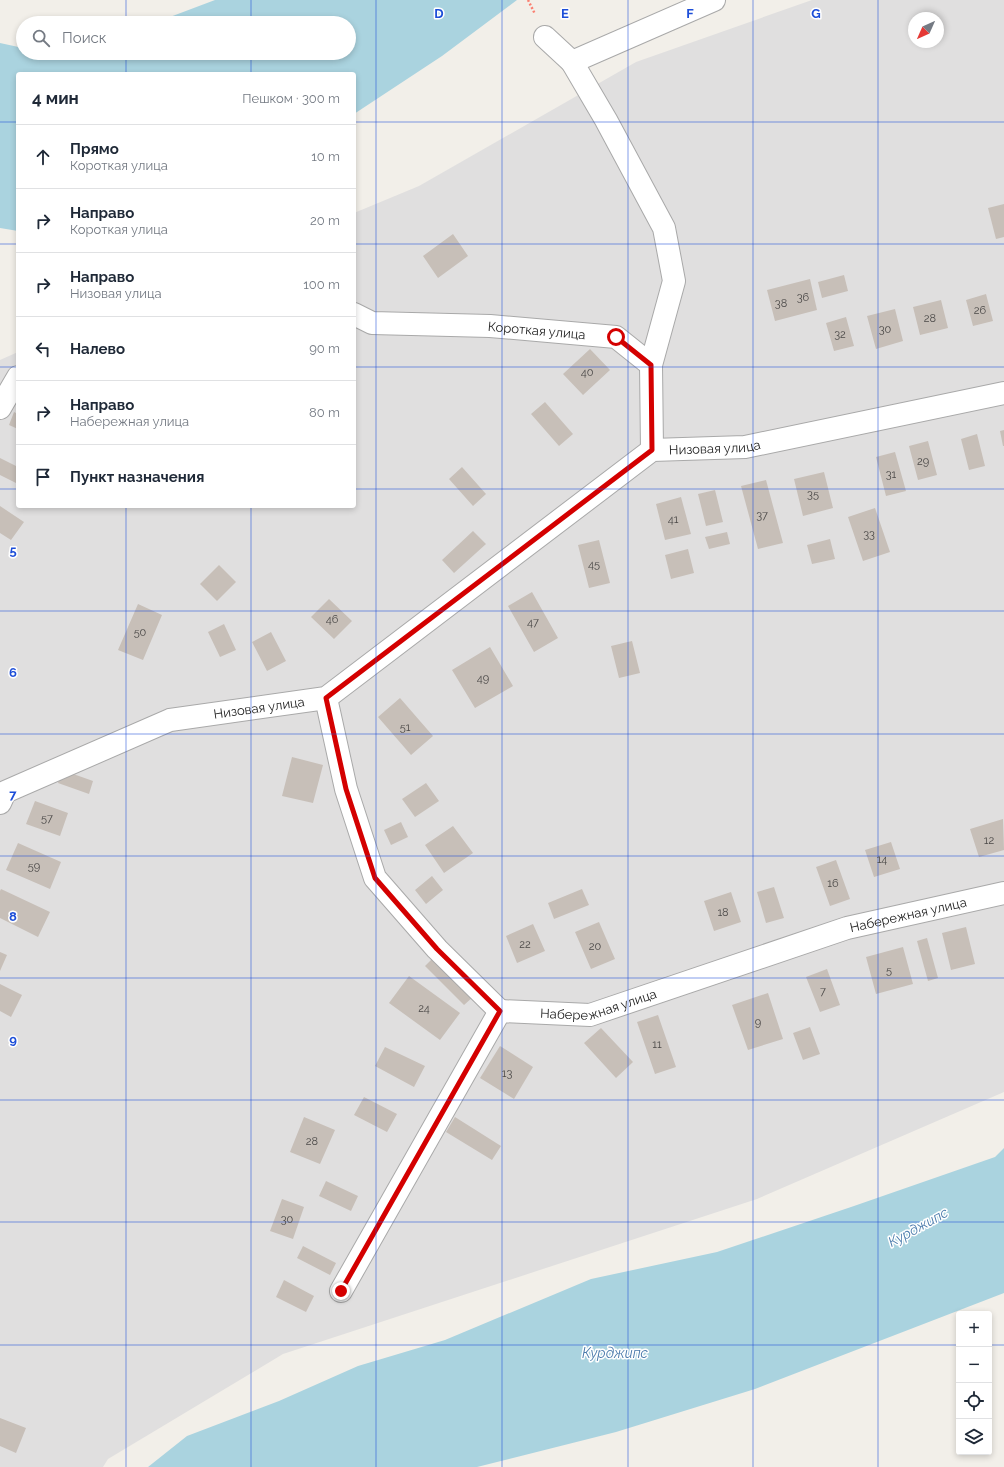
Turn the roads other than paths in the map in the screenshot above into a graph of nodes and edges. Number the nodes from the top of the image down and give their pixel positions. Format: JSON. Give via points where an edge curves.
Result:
{"nodes":[{"id":1,"x":714,"y":0,"type":"edge"},
{"id":2,"x":545,"y":38,"type":"dead end"},
{"id":3,"x":572,"y":62,"type":"junction"},
{"id":4,"x":356,"y":315,"type":"edge"},
{"id":5,"x":651,"y":365,"type":"junction"},
{"id":6,"x":16,"y":380,"type":"edge"},
{"id":7,"x":1004,"y":393,"type":"edge"},
{"id":8,"x":0,"y":408,"type":"edge"},
{"id":9,"x":652,"y":450,"type":"junction"},
{"id":10,"x":326,"y":698,"type":"junction"},
{"id":11,"x":0,"y":803,"type":"edge"},
{"id":12,"x":1004,"y":893,"type":"edge"},
{"id":13,"x":500,"y":1011,"type":"junction"},
{"id":14,"x":341,"y":1291,"type":"dead end"}],
"edges":[{"from":1,"to":3,"type":"street"},
{"from":2,"to":3,"type":"street"},
{"from":3,"to":5,"type":"street","via":[[664,228],[674,281]]},
{"from":4,"to":5,"type":"street","name":"Короткая улица","via":[[372,323],[490,326],[616,337]]},
{"from":5,"to":9,"type":"street"},
{"from":6,"to":8,"type":"street"},
{"from":7,"to":9,"type":"street","name":"Низовая улица","via":[[745,447]]},
{"from":9,"to":10,"type":"street","name":"Низовая улица"},
{"from":10,"to":11,"type":"street","name":"Низовая улица","via":[[170,720],[5,792]]},
{"from":10,"to":13,"type":"street","via":[[346,789],[375,878],[437,949]]},
{"from":12,"to":13,"type":"street","name":"Набережная улица","via":[[847,928],[590,1015]]},
{"from":13,"to":14,"type":"street"}]}
